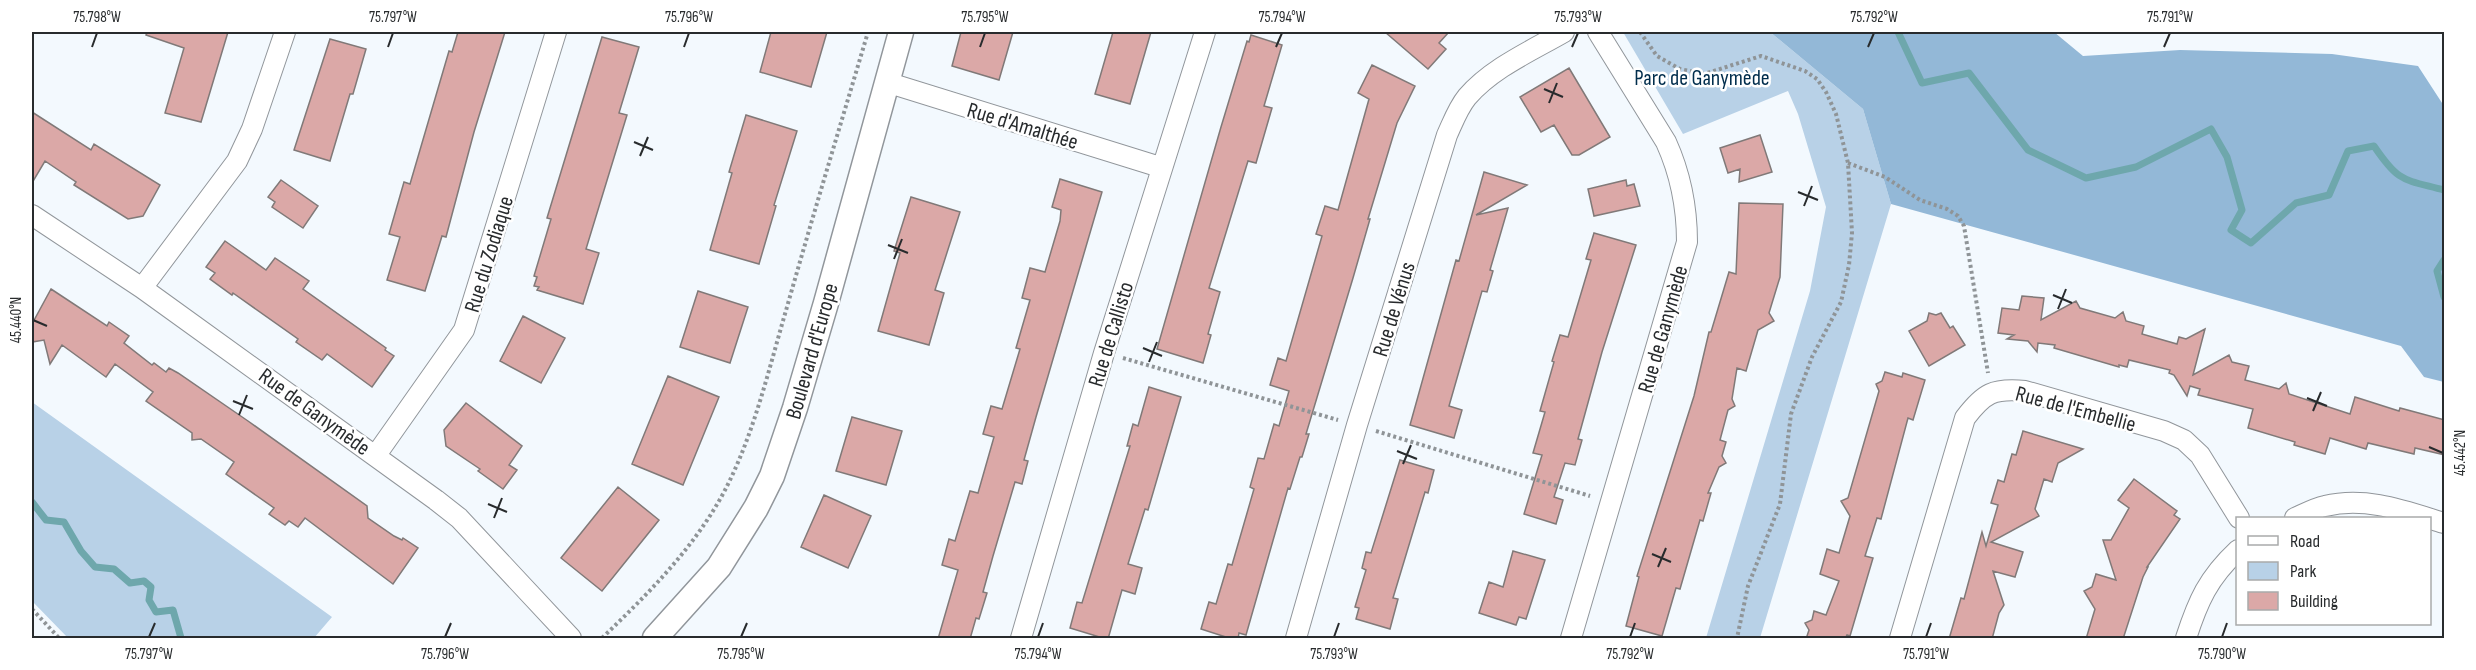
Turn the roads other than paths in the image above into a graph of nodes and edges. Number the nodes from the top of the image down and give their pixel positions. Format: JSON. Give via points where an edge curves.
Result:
{"nodes":[{"id":1,"x":285,"y":32,"type":"edge"},
{"id":2,"x":556,"y":32,"type":"edge"},
{"id":3,"x":901,"y":32,"type":"edge"},
{"id":4,"x":1205,"y":32,"type":"edge"},
{"id":5,"x":1564,"y":32,"type":"edge"},
{"id":6,"x":1598,"y":32,"type":"edge"},
{"id":7,"x":886,"y":82,"type":"junction"},
{"id":8,"x":1160,"y":167,"type":"junction"},
{"id":9,"x":32,"y":215,"type":"edge"},
{"id":10,"x":142,"y":288,"type":"junction"},
{"id":11,"x":376,"y":455,"type":"junction"},
{"id":12,"x":2238,"y":517,"type":"edge"},
{"id":13,"x":2299,"y":517,"type":"edge"},
{"id":14,"x":2425,"y":517,"type":"edge"},
{"id":15,"x":2236,"y":552,"type":"edge"},
{"id":16,"x":571,"y":639,"type":"edge"},
{"id":17,"x":655,"y":639,"type":"edge"},
{"id":18,"x":1021,"y":639,"type":"edge"},
{"id":19,"x":1296,"y":639,"type":"edge"},
{"id":20,"x":1571,"y":639,"type":"edge"},
{"id":21,"x":1900,"y":639,"type":"edge"},
{"id":22,"x":2186,"y":639,"type":"edge"}],
"edges":[{"from":1,"to":10,"type":"street","via":[[237,161]]},
{"from":2,"to":11,"type":"street","name":"Rue du Zodiaque","via":[[464,330]]},
{"from":3,"to":7,"type":"street","name":"Boulevard d'Europe"},
{"from":4,"to":8,"type":"street","name":"Rue de Callisto"},
{"from":5,"to":19,"type":"street","name":"Rue de Vénus","via":[[1493,74],[1465,99],[1451,125],[1357,426]]},
{"from":6,"to":20,"type":"street","name":"Rue de Ganymède","via":[[1675,161],[1684,194],[1687,242]]},
{"from":7,"to":8,"type":"street","name":"Rue d'Amalthée"},
{"from":7,"to":17,"type":"street","name":"Boulevard d'Europe","via":[[823,314],[772,476],[719,567]]},
{"from":8,"to":18,"type":"street","name":"Rue de Callisto"},
{"from":9,"to":10,"type":"street","name":"Rue de Ganymède"},
{"from":10,"to":11,"type":"street","name":"Rue de Ganymède"},
{"from":11,"to":16,"type":"street","name":"Rue de Ganymède","via":[[459,518]]},
{"from":12,"to":21,"type":"street","name":"Rue de l'Embellie","via":[[2200,455],[2184,440],[2025,391],[1991,392],[1965,418]]},
{"from":13,"to":14,"type":"street","via":[[2323,506],[2352,502],[2385,505]]},
{"from":15,"to":22,"type":"street","via":[[2219,567],[2197,602]]}]}
